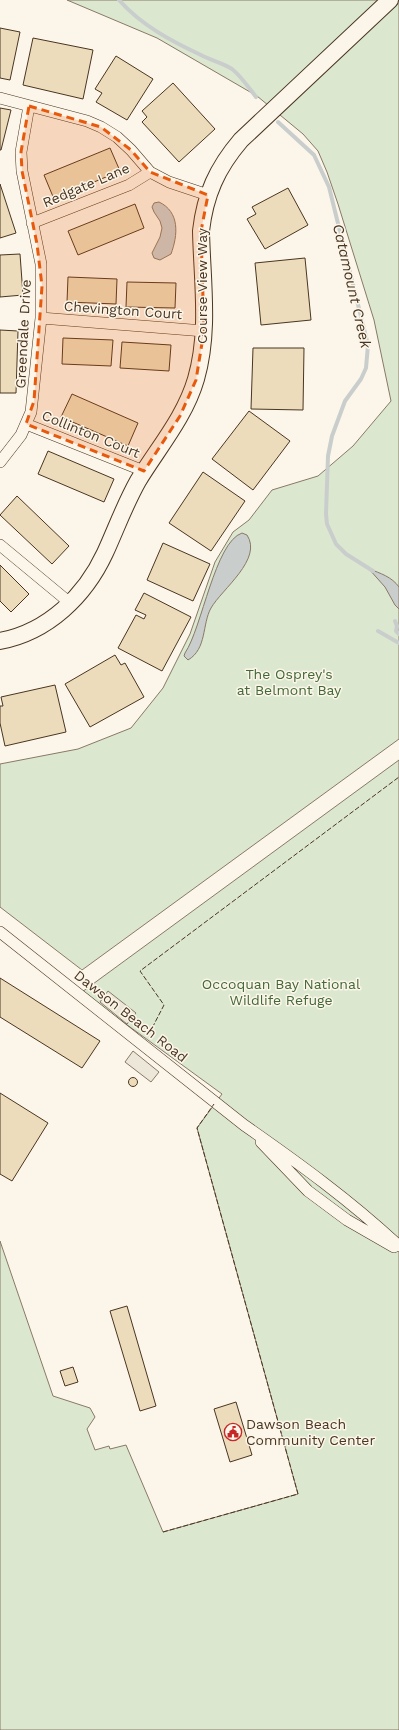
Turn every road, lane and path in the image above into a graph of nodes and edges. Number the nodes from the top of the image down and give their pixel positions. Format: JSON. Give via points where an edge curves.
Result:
{"nodes":[{"id":1,"x":390,"y":0,"type":"edge"},
{"id":2,"x":0,"y":98,"type":"edge"},
{"id":3,"x":29,"y":106,"type":"junction"},
{"id":4,"x":150,"y":172,"type":"junction"},
{"id":5,"x":208,"y":195,"type":"junction"},
{"id":6,"x":32,"y":223,"type":"junction"},
{"id":7,"x":41,"y":318,"type":"junction"},
{"id":8,"x":204,"y":331,"type":"junction"},
{"id":9,"x":26,"y":424,"type":"junction"},
{"id":10,"x":0,"y":462,"type":"edge"},
{"id":11,"x":144,"y":471,"type":"junction"},
{"id":12,"x":0,"y":545,"type":"edge"},
{"id":13,"x":70,"y":603,"type":"junction"},
{"id":14,"x":0,"y":641,"type":"edge"},
{"id":15,"x":0,"y":932,"type":"edge"},
{"id":16,"x":244,"y":1124,"type":"junction"},
{"id":17,"x":399,"y":1246,"type":"edge"},
{"id":18,"x":399,"y":1250,"type":"edge"}],
"edges":[{"from":1,"to":5,"type":"street","name":"Course View Way","via":[[240,140],[226,157]]},
{"from":2,"to":3,"type":"street"},
{"from":3,"to":4,"type":"street","via":[[101,127],[117,137]]},
{"from":3,"to":6,"type":"street","name":"Greendale Drive","via":[[21,152]]},
{"from":4,"to":5,"type":"street","via":[[169,182]]},
{"from":4,"to":6,"type":"street","name":"Redgate Lane","via":[[129,186]]},
{"from":5,"to":8,"type":"street","name":"Course View Way","via":[[202,215],[201,231]]},
{"from":6,"to":7,"type":"street","name":"Greendale Drive","via":[[41,264]]},
{"from":7,"to":8,"type":"street","name":"Chevington Court"},
{"from":7,"to":9,"type":"street","name":"Greendale Drive","via":[[34,401]]},
{"from":8,"to":11,"type":"street","name":"Course View Way","via":[[200,364],[190,396]]},
{"from":9,"to":10,"type":"street","name":"Greendale Drive","via":[[21,435]]},
{"from":9,"to":11,"type":"street","name":"Collinton Court"},
{"from":11,"to":13,"type":"street","name":"Course View Way","via":[[97,568],[85,587]]},
{"from":12,"to":13,"type":"street"},
{"from":13,"to":14,"type":"street","name":"Course View Way","via":[[56,616],[36,628]]},
{"from":15,"to":16,"type":"street","name":"Dawson Beach Road"},
{"from":16,"to":17,"type":"street","name":"Dawson Beach Road","via":[[296,1162]]},
{"from":16,"to":18,"type":"street","name":"Dawson Beach Road","via":[[308,1191],[347,1220]]}]}
